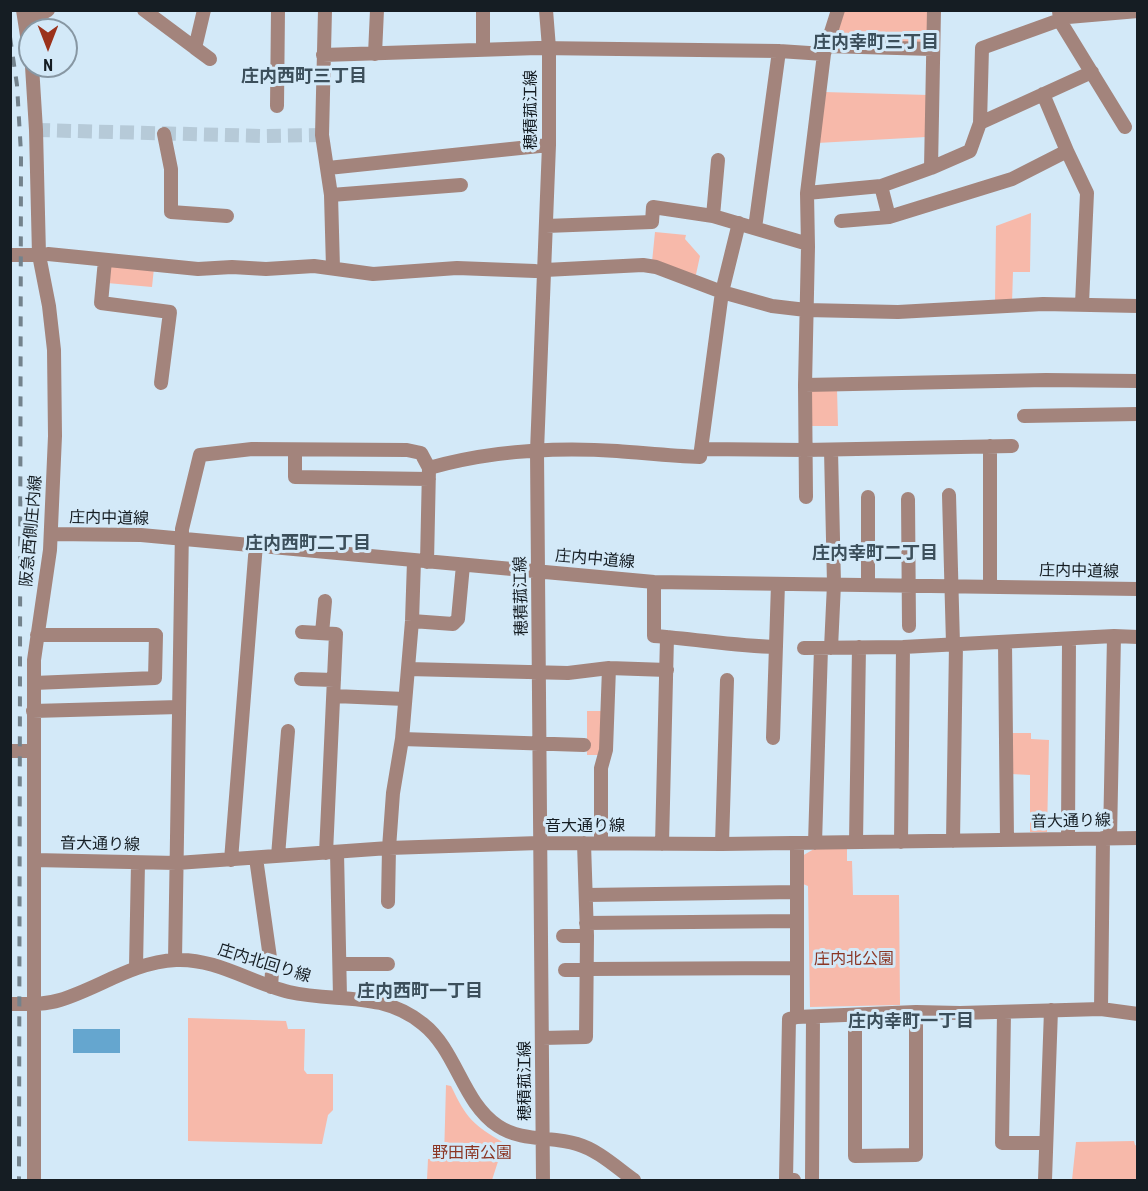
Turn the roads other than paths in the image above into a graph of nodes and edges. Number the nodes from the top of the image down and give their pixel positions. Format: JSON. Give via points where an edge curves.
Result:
{"nodes":[{"id":1,"x":48,"y":10,"type":"edge"},
{"id":2,"x":144,"y":10,"type":"edge"},
{"id":3,"x":204,"y":10,"type":"edge"},
{"id":4,"x":278,"y":10,"type":"edge"},
{"id":5,"x":325,"y":10,"type":"edge"},
{"id":6,"x":377,"y":10,"type":"edge"},
{"id":7,"x":483,"y":10,"type":"edge"},
{"id":8,"x":546,"y":10,"type":"edge"},
{"id":9,"x":838,"y":10,"type":"edge"},
{"id":10,"x":934,"y":10,"type":"edge"},
{"id":11,"x":1137,"y":10,"type":"edge"},
{"id":12,"x":24,"y":16,"type":"edge"},
{"id":13,"x":1060,"y":16,"type":"edge"},
{"id":14,"x":195,"y":48,"type":"junction"},
{"id":15,"x":549,"y":48,"type":"junction"},
{"id":16,"x":933,"y":49,"type":"junction"},
{"id":17,"x":483,"y":50,"type":"junction"},
{"id":18,"x":824,"y":50,"type":"junction"},
{"id":19,"x":779,"y":51,"type":"junction"},
{"id":20,"x":375,"y":54,"type":"junction"},
{"id":21,"x":323,"y":55,"type":"junction"},
{"id":22,"x":210,"y":59,"type":"dead end"},
{"id":23,"x":1092,"y":72,"type":"junction"},
{"id":24,"x":33,"y":78,"type":"edge"},
{"id":25,"x":1043,"y":94,"type":"junction"},
{"id":26,"x":277,"y":105,"type":"dead end"},
{"id":27,"x":980,"y":123,"type":"junction"},
{"id":28,"x":1125,"y":127,"type":"dead end"},
{"id":29,"x":164,"y":134,"type":"dead end"},
{"id":30,"x":549,"y":145,"type":"junction"},
{"id":31,"x":1067,"y":151,"type":"junction"},
{"id":32,"x":718,"y":160,"type":"dead end"},
{"id":33,"x":328,"y":168,"type":"junction"},
{"id":34,"x":931,"y":168,"type":"junction"},
{"id":35,"x":461,"y":185,"type":"dead end"},
{"id":36,"x":880,"y":186,"type":"junction"},
{"id":37,"x":807,"y":193,"type":"junction"},
{"id":38,"x":331,"y":195,"type":"junction"},
{"id":39,"x":227,"y":216,"type":"dead end"},
{"id":40,"x":713,"y":216,"type":"junction"},
{"id":41,"x":889,"y":217,"type":"junction"},
{"id":42,"x":841,"y":221,"type":"dead end"},
{"id":43,"x":739,"y":223,"type":"junction"},
{"id":44,"x":546,"y":226,"type":"junction"},
{"id":45,"x":755,"y":228,"type":"junction"},
{"id":46,"x":808,"y":244,"type":"junction"},
{"id":47,"x":43,"y":254,"type":"junction"},
{"id":48,"x":10,"y":255,"type":"edge"},
{"id":49,"x":105,"y":260,"type":"junction"},
{"id":50,"x":333,"y":265,"type":"junction"},
{"id":51,"x":540,"y":271,"type":"junction"},
{"id":52,"x":722,"y":292,"type":"junction"},
{"id":53,"x":1082,"y":304,"type":"junction"},
{"id":54,"x":1136,"y":309,"type":"edge"},
{"id":55,"x":807,"y":310,"type":"junction"},
{"id":56,"x":1137,"y":381,"type":"edge"},
{"id":57,"x":161,"y":383,"type":"dead end"},
{"id":58,"x":805,"y":385,"type":"junction"},
{"id":59,"x":1137,"y":414,"type":"edge"},
{"id":60,"x":1024,"y":416,"type":"dead end"},
{"id":61,"x":990,"y":446,"type":"junction"},
{"id":62,"x":1012,"y":446,"type":"dead end"},
{"id":63,"x":702,"y":449,"type":"junction"},
{"id":64,"x":295,"y":450,"type":"junction"},
{"id":65,"x":805,"y":450,"type":"junction"},
{"id":66,"x":831,"y":450,"type":"junction"},
{"id":67,"x":537,"y":451,"type":"junction"},
{"id":68,"x":429,"y":473,"type":"junction"},
{"id":69,"x":949,"y":495,"type":"dead end"},
{"id":70,"x":868,"y":497,"type":"dead end"},
{"id":71,"x":806,"y":498,"type":"dead end"},
{"id":72,"x":908,"y":498,"type":"dead end"},
{"id":73,"x":51,"y":534,"type":"junction"},
{"id":74,"x":183,"y":539,"type":"junction"},
{"id":75,"x":256,"y":544,"type":"junction"},
{"id":76,"x":421,"y":561,"type":"junction"},
{"id":77,"x":463,"y":565,"type":"junction"},
{"id":78,"x":538,"y":571,"type":"junction"},
{"id":79,"x":1137,"y":578,"type":"edge"},
{"id":80,"x":654,"y":582,"type":"junction"},
{"id":81,"x":778,"y":584,"type":"junction"},
{"id":82,"x":834,"y":584,"type":"junction"},
{"id":83,"x":868,"y":585,"type":"junction"},
{"id":84,"x":909,"y":585,"type":"junction"},
{"id":85,"x":952,"y":586,"type":"junction"},
{"id":86,"x":990,"y":587,"type":"junction"},
{"id":87,"x":1137,"y":590,"type":"edge"},
{"id":88,"x":325,"y":601,"type":"dead end"},
{"id":89,"x":412,"y":621,"type":"junction"},
{"id":90,"x":909,"y":626,"type":"dead end"},
{"id":91,"x":302,"y":632,"type":"dead end"},
{"id":92,"x":322,"y":633,"type":"junction"},
{"id":93,"x":37,"y":635,"type":"junction"},
{"id":94,"x":1114,"y":636,"type":"junction"},
{"id":95,"x":667,"y":637,"type":"junction"},
{"id":96,"x":1137,"y":637,"type":"edge"},
{"id":97,"x":1069,"y":639,"type":"junction"},
{"id":98,"x":1005,"y":642,"type":"junction"},
{"id":99,"x":955,"y":644,"type":"junction"},
{"id":100,"x":776,"y":647,"type":"junction"},
{"id":101,"x":859,"y":647,"type":"junction"},
{"id":102,"x":903,"y":647,"type":"junction"},
{"id":103,"x":804,"y":648,"type":"dead end"},
{"id":104,"x":826,"y":648,"type":"junction"},
{"id":105,"x":609,"y":668,"type":"junction"},
{"id":106,"x":408,"y":669,"type":"junction"},
{"id":107,"x":667,"y":670,"type":"junction"},
{"id":108,"x":539,"y":673,"type":"junction"},
{"id":109,"x":301,"y":679,"type":"dead end"},
{"id":110,"x":334,"y":680,"type":"junction"},
{"id":111,"x":727,"y":680,"type":"dead end"},
{"id":112,"x":34,"y":683,"type":"junction"},
{"id":113,"x":334,"y":696,"type":"junction"},
{"id":114,"x":405,"y":699,"type":"junction"},
{"id":115,"x":179,"y":707,"type":"junction"},
{"id":116,"x":33,"y":711,"type":"junction"},
{"id":117,"x":288,"y":731,"type":"dead end"},
{"id":118,"x":773,"y":738,"type":"dead end"},
{"id":119,"x":402,"y":739,"type":"junction"},
{"id":120,"x":539,"y":745,"type":"junction"},
{"id":121,"x":584,"y":745,"type":"dead end"},
{"id":122,"x":10,"y":751,"type":"edge"},
{"id":123,"x":33,"y":751,"type":"junction"},
{"id":124,"x":1107,"y":838,"type":"junction"},
{"id":125,"x":1137,"y":838,"type":"edge"},
{"id":126,"x":1068,"y":839,"type":"junction"},
{"id":127,"x":1008,"y":840,"type":"junction"},
{"id":128,"x":953,"y":841,"type":"junction"},
{"id":129,"x":855,"y":842,"type":"junction"},
{"id":130,"x":901,"y":842,"type":"junction"},
{"id":131,"x":539,"y":843,"type":"junction"},
{"id":132,"x":584,"y":843,"type":"junction"},
{"id":133,"x":601,"y":843,"type":"junction"},
{"id":134,"x":797,"y":843,"type":"junction"},
{"id":135,"x":815,"y":843,"type":"junction"},
{"id":136,"x":662,"y":844,"type":"junction"},
{"id":137,"x":722,"y":844,"type":"junction"},
{"id":138,"x":388,"y":848,"type":"junction"},
{"id":139,"x":332,"y":852,"type":"junction"},
{"id":140,"x":278,"y":856,"type":"junction"},
{"id":141,"x":256,"y":858,"type":"junction"},
{"id":142,"x":34,"y":860,"type":"junction"},
{"id":143,"x":231,"y":860,"type":"junction"},
{"id":144,"x":138,"y":863,"type":"junction"},
{"id":145,"x":177,"y":863,"type":"junction"},
{"id":146,"x":797,"y":892,"type":"junction"},
{"id":147,"x":586,"y":895,"type":"junction"},
{"id":148,"x":388,"y":902,"type":"dead end"},
{"id":149,"x":797,"y":921,"type":"junction"},
{"id":150,"x":587,"y":929,"type":"junction"},
{"id":151,"x":563,"y":936,"type":"dead end"},
{"id":152,"x":176,"y":960,"type":"junction"},
{"id":153,"x":339,"y":964,"type":"junction"},
{"id":154,"x":388,"y":964,"type":"dead end"},
{"id":155,"x":136,"y":967,"type":"junction"},
{"id":156,"x":797,"y":968,"type":"junction"},
{"id":157,"x":565,"y":970,"type":"dead end"},
{"id":158,"x":587,"y":970,"type":"junction"},
{"id":159,"x":271,"y":987,"type":"junction"},
{"id":160,"x":340,"y":997,"type":"junction"},
{"id":161,"x":10,"y":1004,"type":"edge"},
{"id":162,"x":35,"y":1004,"type":"junction"},
{"id":163,"x":1101,"y":1009,"type":"junction"},
{"id":164,"x":1051,"y":1010,"type":"junction"},
{"id":165,"x":916,"y":1012,"type":"junction"},
{"id":166,"x":1004,"y":1012,"type":"junction"},
{"id":167,"x":1137,"y":1014,"type":"edge"},
{"id":168,"x":855,"y":1016,"type":"junction"},
{"id":169,"x":797,"y":1017,"type":"junction"},
{"id":170,"x":813,"y":1017,"type":"junction"},
{"id":171,"x":542,"y":1038,"type":"junction"},
{"id":172,"x":543,"y":1139,"type":"junction"},
{"id":173,"x":1046,"y":1143,"type":"junction"},
{"id":174,"x":34,"y":1180,"type":"edge"},
{"id":175,"x":543,"y":1180,"type":"edge"},
{"id":176,"x":634,"y":1180,"type":"edge"},
{"id":177,"x":794,"y":1180,"type":"edge"},
{"id":178,"x":812,"y":1180,"type":"edge"},
{"id":179,"x":1045,"y":1180,"type":"edge"}],
"edges":[{"from":1,"to":12,"type":"street"},
{"from":2,"to":14,"type":"street"},
{"from":3,"to":14,"type":"street"},
{"from":4,"to":26,"type":"street"},
{"from":5,"to":21,"type":"street"},
{"from":6,"to":20,"type":"street"},
{"from":7,"to":17,"type":"street"},
{"from":8,"to":15,"type":"street","name":"穂積菰江線"},
{"from":9,"to":18,"type":"street"},
{"from":10,"to":16,"type":"street"},
{"from":11,"to":13,"type":"street"},
{"from":13,"to":23,"type":"street"},
{"from":13,"to":27,"type":"street","via":[[982,48]]},
{"from":14,"to":22,"type":"street"},
{"from":15,"to":17,"type":"street"},
{"from":15,"to":19,"type":"street"},
{"from":15,"to":30,"type":"street","name":"穂積菰江線"},
{"from":16,"to":18,"type":"street"},
{"from":16,"to":34,"type":"street"},
{"from":17,"to":20,"type":"street"},
{"from":18,"to":19,"type":"street"},
{"from":18,"to":37,"type":"street"},
{"from":19,"to":45,"type":"street"},
{"from":20,"to":21,"type":"street"},
{"from":21,"to":33,"type":"street","via":[[322,135]]},
{"from":23,"to":25,"type":"street"},
{"from":23,"to":28,"type":"street"},
{"from":24,"to":47,"type":"street","name":"阪急西側庄内線"},
{"from":25,"to":27,"type":"street"},
{"from":25,"to":31,"type":"street"},
{"from":27,"to":34,"type":"street","via":[[970,151]]},
{"from":29,"to":39,"type":"street","via":[[171,169],[171,212]]},
{"from":30,"to":33,"type":"street"},
{"from":30,"to":44,"type":"street","name":"穂積菰江線"},
{"from":31,"to":41,"type":"street","via":[[1012,179]]},
{"from":31,"to":53,"type":"street","via":[[1087,193]]},
{"from":32,"to":40,"type":"street"},
{"from":33,"to":38,"type":"street"},
{"from":34,"to":36,"type":"street"},
{"from":35,"to":38,"type":"street"},
{"from":36,"to":37,"type":"street"},
{"from":36,"to":41,"type":"street"},
{"from":37,"to":46,"type":"street"},
{"from":38,"to":50,"type":"street"},
{"from":40,"to":43,"type":"street"},
{"from":40,"to":44,"type":"street","via":[[653,207],[652,222]]},
{"from":41,"to":42,"type":"street"},
{"from":43,"to":45,"type":"street"},
{"from":43,"to":52,"type":"street"},
{"from":44,"to":51,"type":"street","name":"穂積菰江線"},
{"from":45,"to":46,"type":"street"},
{"from":46,"to":55,"type":"street"},
{"from":47,"to":48,"type":"street"},
{"from":47,"to":49,"type":"street"},
{"from":47,"to":73,"type":"street","name":"阪急西側庄内線","via":[[54,350]]},
{"from":49,"to":50,"type":"street","via":[[198,269]]},
{"from":49,"to":57,"type":"street","via":[[101,303],[170,312]]},
{"from":50,"to":51,"type":"street","via":[[373,274],[457,268]]},
{"from":51,"to":52,"type":"street","via":[[643,265]]},
{"from":51,"to":67,"type":"street","name":"穂積菰江線"},
{"from":52,"to":55,"type":"street","via":[[772,306]]},
{"from":52,"to":63,"type":"street"},
{"from":53,"to":54,"type":"street"},
{"from":53,"to":55,"type":"street","via":[[898,312]]},
{"from":55,"to":58,"type":"street"},
{"from":56,"to":58,"type":"street"},
{"from":58,"to":65,"type":"street"},
{"from":59,"to":60,"type":"street"},
{"from":61,"to":62,"type":"street"},
{"from":61,"to":66,"type":"street"},
{"from":61,"to":86,"type":"street"},
{"from":63,"to":65,"type":"street"},
{"from":63,"to":67,"type":"street","via":[[700,457]]},
{"from":64,"to":68,"type":"street","via":[[407,450],[421,453]]},
{"from":64,"to":68,"type":"street","via":[[295,477]]},
{"from":64,"to":74,"type":"street","via":[[199,448]]},
{"from":65,"to":66,"type":"street"},
{"from":65,"to":71,"type":"street"},
{"from":66,"to":82,"type":"street"},
{"from":67,"to":68,"type":"street","via":[[453,461]]},
{"from":67,"to":78,"type":"street","name":"穂積菰江線"},
{"from":68,"to":76,"type":"street"},
{"from":69,"to":85,"type":"street"},
{"from":70,"to":83,"type":"street"},
{"from":72,"to":84,"type":"street"},
{"from":73,"to":74,"type":"street","name":"庄内中道線"},
{"from":73,"to":93,"type":"street","name":"阪急西側庄内線"},
{"from":74,"to":75,"type":"street","name":"庄内中道線"},
{"from":74,"to":115,"type":"street"},
{"from":75,"to":76,"type":"street","name":"庄内中道線"},
{"from":75,"to":143,"type":"street"},
{"from":76,"to":77,"type":"street","name":"庄内中道線"},
{"from":76,"to":89,"type":"street"},
{"from":77,"to":78,"type":"street","name":"庄内中道線"},
{"from":77,"to":89,"type":"street","via":[[458,618],[453,624]]},
{"from":78,"to":80,"type":"street","name":"庄内中道線"},
{"from":78,"to":108,"type":"street","name":"穂積菰江線"},
{"from":79,"to":87,"type":"street"},
{"from":80,"to":81,"type":"street","name":"庄内中道線"},
{"from":80,"to":95,"type":"street","via":[[654,636]]},
{"from":81,"to":82,"type":"street","name":"庄内中道線"},
{"from":81,"to":100,"type":"street"},
{"from":82,"to":83,"type":"street","name":"庄内中道線"},
{"from":82,"to":104,"type":"street"},
{"from":83,"to":84,"type":"street","name":"庄内中道線"},
{"from":84,"to":85,"type":"street","name":"庄内中道線"},
{"from":84,"to":90,"type":"street"},
{"from":85,"to":86,"type":"street","name":"庄内中道線"},
{"from":85,"to":99,"type":"street"},
{"from":86,"to":87,"type":"street","name":"庄内中道線"},
{"from":88,"to":92,"type":"street"},
{"from":89,"to":106,"type":"street"},
{"from":91,"to":92,"type":"street"},
{"from":92,"to":110,"type":"street","via":[[336,634]]},
{"from":93,"to":112,"type":"street","name":"阪急西側庄内線"},
{"from":93,"to":112,"type":"street","via":[[156,635],[154,678]]},
{"from":94,"to":96,"type":"street"},
{"from":94,"to":97,"type":"street"},
{"from":94,"to":124,"type":"street"},
{"from":95,"to":100,"type":"street"},
{"from":95,"to":107,"type":"street"},
{"from":97,"to":98,"type":"street"},
{"from":97,"to":126,"type":"street"},
{"from":98,"to":99,"type":"street"},
{"from":98,"to":127,"type":"street"},
{"from":99,"to":102,"type":"street"},
{"from":99,"to":128,"type":"street"},
{"from":100,"to":118,"type":"street"},
{"from":101,"to":102,"type":"street"},
{"from":101,"to":104,"type":"street"},
{"from":101,"to":129,"type":"street"},
{"from":102,"to":130,"type":"street"},
{"from":103,"to":104,"type":"street"},
{"from":104,"to":135,"type":"street"},
{"from":105,"to":107,"type":"street"},
{"from":105,"to":108,"type":"street"},
{"from":105,"to":133,"type":"street","via":[[606,750],[601,768]]},
{"from":106,"to":108,"type":"street"},
{"from":106,"to":114,"type":"street"},
{"from":107,"to":136,"type":"street"},
{"from":108,"to":120,"type":"street","name":"穂積菰江線"},
{"from":109,"to":110,"type":"street"},
{"from":110,"to":113,"type":"street"},
{"from":111,"to":137,"type":"street"},
{"from":112,"to":116,"type":"street","name":"阪急西側庄内線"},
{"from":113,"to":114,"type":"street"},
{"from":113,"to":139,"type":"street"},
{"from":114,"to":119,"type":"street"},
{"from":115,"to":116,"type":"street"},
{"from":115,"to":145,"type":"street"},
{"from":116,"to":123,"type":"street","name":"阪急西側庄内線"},
{"from":117,"to":140,"type":"street"},
{"from":119,"to":120,"type":"street"},
{"from":119,"to":138,"type":"street"},
{"from":120,"to":121,"type":"street"},
{"from":120,"to":131,"type":"street","name":"穂積菰江線"},
{"from":122,"to":123,"type":"street"},
{"from":123,"to":142,"type":"street","name":"阪急西側庄内線"},
{"from":124,"to":125,"type":"street","name":"音大通り線"},
{"from":124,"to":126,"type":"street","name":"音大通り線"},
{"from":124,"to":163,"type":"street"},
{"from":126,"to":127,"type":"street","name":"音大通り線"},
{"from":127,"to":128,"type":"street","name":"音大通り線"},
{"from":128,"to":130,"type":"street","name":"音大通り線"},
{"from":129,"to":130,"type":"street","name":"音大通り線"},
{"from":129,"to":135,"type":"street","name":"音大通り線"},
{"from":131,"to":132,"type":"street","name":"音大通り線"},
{"from":131,"to":138,"type":"street","name":"音大通り線"},
{"from":131,"to":171,"type":"street","name":"穂積菰江線"},
{"from":132,"to":133,"type":"street","name":"音大通り線"},
{"from":132,"to":147,"type":"street"},
{"from":133,"to":136,"type":"street","name":"音大通り線"},
{"from":134,"to":135,"type":"street","name":"音大通り線"},
{"from":134,"to":137,"type":"street","name":"音大通り線"},
{"from":134,"to":146,"type":"street"},
{"from":136,"to":137,"type":"street","name":"音大通り線"},
{"from":138,"to":139,"type":"street","name":"音大通り線"},
{"from":138,"to":148,"type":"street"},
{"from":139,"to":140,"type":"street","name":"音大通り線"},
{"from":139,"to":153,"type":"street"},
{"from":140,"to":141,"type":"street","name":"音大通り線"},
{"from":141,"to":143,"type":"street","name":"音大通り線"},
{"from":141,"to":159,"type":"street"},
{"from":142,"to":144,"type":"street","name":"音大通り線"},
{"from":142,"to":162,"type":"street","name":"阪急西側庄内線"},
{"from":143,"to":145,"type":"street","name":"音大通り線"},
{"from":144,"to":145,"type":"street","name":"音大通り線"},
{"from":144,"to":155,"type":"street"},
{"from":145,"to":152,"type":"street"},
{"from":146,"to":147,"type":"street"},
{"from":146,"to":149,"type":"street"},
{"from":147,"to":150,"type":"street"},
{"from":149,"to":150,"type":"street"},
{"from":149,"to":156,"type":"street"},
{"from":150,"to":151,"type":"street"},
{"from":150,"to":158,"type":"street"},
{"from":152,"to":155,"type":"street","name":"庄内北回り線"},
{"from":152,"to":159,"type":"street","name":"庄内北回り線","via":[[212,964]]},
{"from":153,"to":154,"type":"street"},
{"from":153,"to":160,"type":"street"},
{"from":155,"to":162,"type":"street","name":"庄内北回り線","via":[[60,1000]]},
{"from":156,"to":158,"type":"street"},
{"from":156,"to":169,"type":"street"},
{"from":157,"to":158,"type":"street"},
{"from":158,"to":171,"type":"street","via":[[586,1037]]},
{"from":159,"to":160,"type":"street","name":"庄内北回り線"},
{"from":160,"to":172,"type":"street","name":"庄内北回り線","via":[[387,1004],[424,1025],[440,1041],[491,1121],[510,1132]]},
{"from":161,"to":162,"type":"street","name":"庄内北回り線"},
{"from":162,"to":174,"type":"street","name":"阪急西側庄内線"},
{"from":163,"to":164,"type":"street"},
{"from":163,"to":167,"type":"street"},
{"from":164,"to":166,"type":"street"},
{"from":164,"to":173,"type":"street"},
{"from":165,"to":166,"type":"street"},
{"from":165,"to":168,"type":"street"},
{"from":165,"to":168,"type":"street","via":[[916,1155],[855,1156]]},
{"from":166,"to":173,"type":"street","via":[[1002,1143]]},
{"from":168,"to":170,"type":"street"},
{"from":169,"to":170,"type":"street"},
{"from":169,"to":177,"type":"street","via":[[789,1018],[786,1179]]},
{"from":170,"to":178,"type":"street"},
{"from":171,"to":172,"type":"street","name":"穂積菰江線"},
{"from":172,"to":175,"type":"street","name":"穂積菰江線"},
{"from":172,"to":176,"type":"street","name":"庄内北回り線","via":[[579,1144]]},
{"from":173,"to":179,"type":"street"}]}
